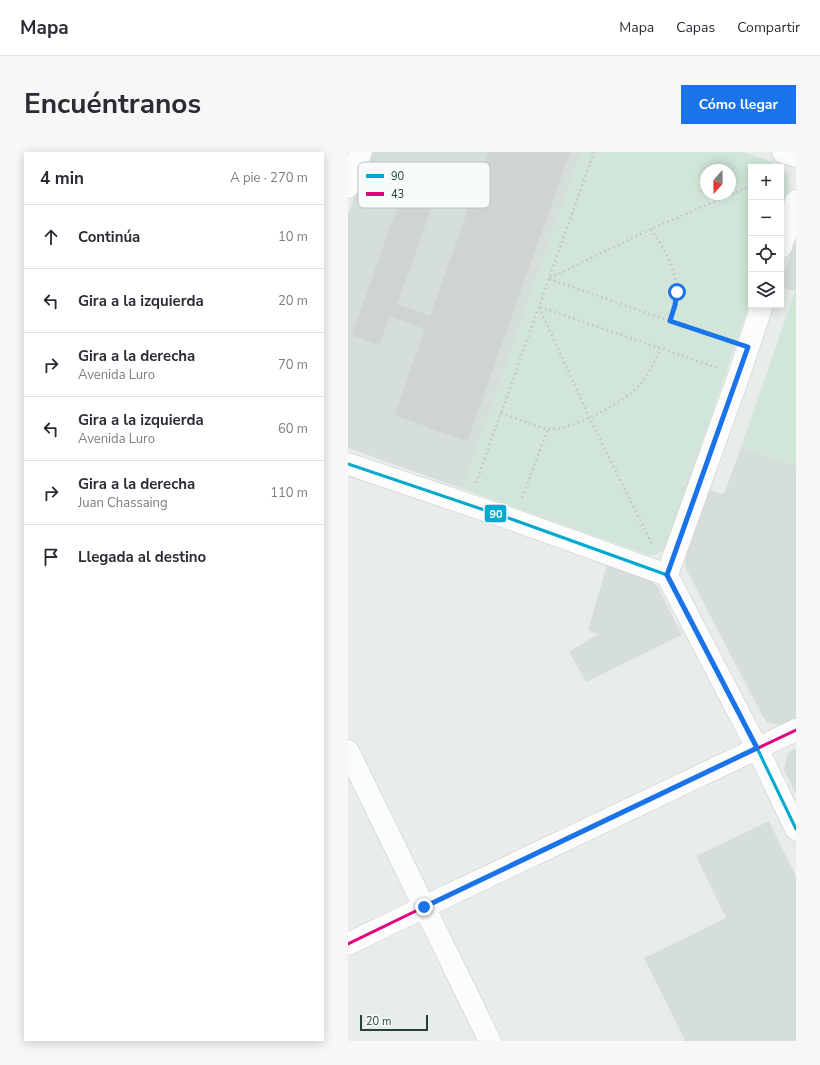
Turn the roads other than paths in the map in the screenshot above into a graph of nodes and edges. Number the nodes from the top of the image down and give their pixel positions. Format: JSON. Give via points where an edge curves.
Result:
{"nodes":[{"id":1,"x":361,"y":152,"type":"edge"},
{"id":2,"x":783,"y":152,"type":"edge"},
{"id":3,"x":796,"y":156,"type":"edge"},
{"id":4,"x":348,"y":187,"type":"edge"},
{"id":5,"x":796,"y":201,"type":"edge"},
{"id":6,"x":784,"y":238,"type":"edge"},
{"id":7,"x":761,"y":308,"type":"edge"},
{"id":8,"x":348,"y":464,"type":"edge"},
{"id":9,"x":667,"y":575,"type":"junction"},
{"id":10,"x":796,"y":730,"type":"edge"},
{"id":11,"x":757,"y":748,"type":"junction"},
{"id":12,"x":348,"y":751,"type":"edge"},
{"id":13,"x":796,"y":829,"type":"edge"},
{"id":14,"x":424,"y":907,"type":"junction"},
{"id":15,"x":348,"y":944,"type":"edge"},
{"id":16,"x":490,"y":1041,"type":"edge"}],
"edges":[{"from":1,"to":4,"type":"street"},
{"from":2,"to":3,"type":"street"},
{"from":5,"to":6,"type":"street"},
{"from":7,"to":9,"type":"street"},
{"from":8,"to":9,"type":"street"},
{"from":9,"to":11,"type":"street"},
{"from":10,"to":11,"type":"street"},
{"from":11,"to":13,"type":"street"},
{"from":11,"to":14,"type":"street"},
{"from":12,"to":14,"type":"street"},
{"from":14,"to":15,"type":"street"},
{"from":14,"to":16,"type":"street"}]}
